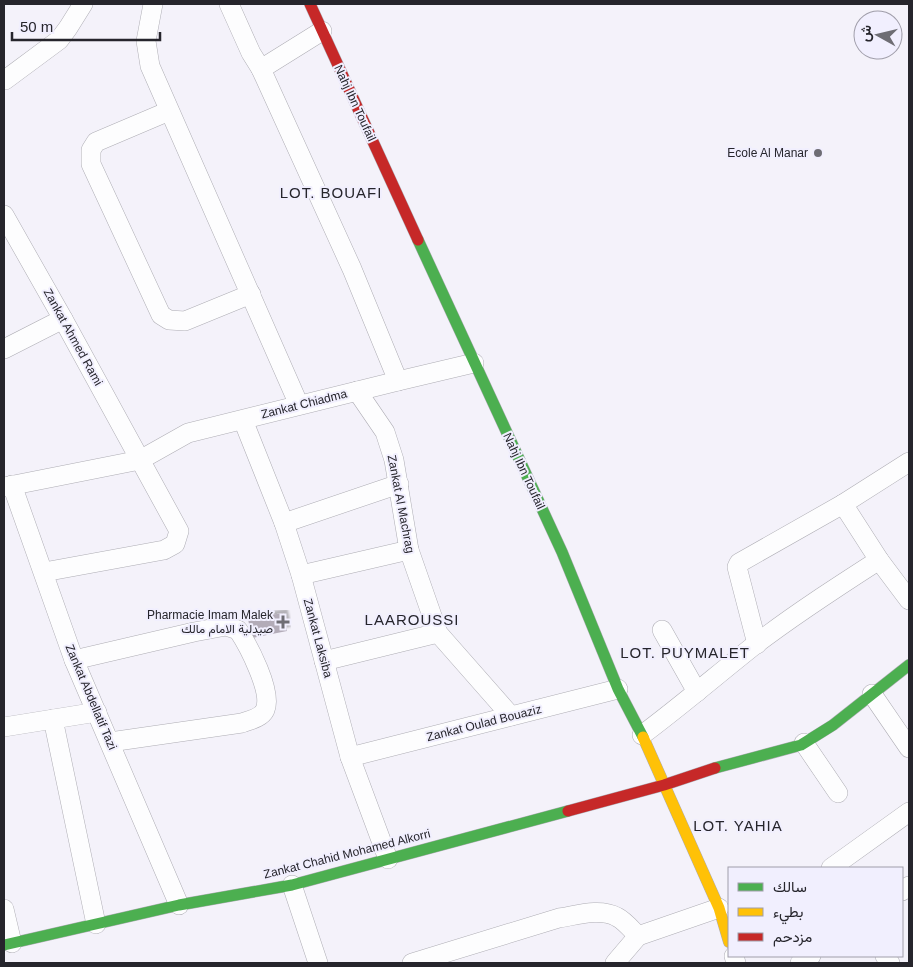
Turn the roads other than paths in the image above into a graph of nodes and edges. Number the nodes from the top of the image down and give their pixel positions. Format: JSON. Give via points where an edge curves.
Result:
{"nodes":[{"id":1,"x":84,"y":4,"type":"edge"},
{"id":2,"x":153,"y":4,"type":"edge"},
{"id":3,"x":229,"y":4,"type":"edge"},
{"id":4,"x":310,"y":4,"type":"edge"},
{"id":5,"x":322,"y":32,"type":"junction"},
{"id":6,"x":261,"y":69,"type":"junction"},
{"id":7,"x":5,"y":80,"type":"dead end"},
{"id":8,"x":169,"y":111,"type":"junction"},
{"id":9,"x":4,"y":215,"type":"edge"},
{"id":10,"x":251,"y":294,"type":"junction"},
{"id":11,"x":63,"y":318,"type":"junction"},
{"id":12,"x":4,"y":349,"type":"edge"},
{"id":13,"x":474,"y":364,"type":"junction"},
{"id":14,"x":398,"y":381,"type":"junction"},
{"id":15,"x":357,"y":391,"type":"junction"},
{"id":16,"x":299,"y":405,"type":"junction"},
{"id":17,"x":242,"y":420,"type":"junction"},
{"id":18,"x":140,"y":460,"type":"junction"},
{"id":19,"x":909,"y":462,"type":"edge"},
{"id":20,"x":398,"y":484,"type":"junction"},
{"id":21,"x":8,"y":486,"type":"edge"},
{"id":22,"x":843,"y":504,"type":"junction"},
{"id":23,"x":284,"y":523,"type":"junction"},
{"id":24,"x":409,"y":550,"type":"junction"},
{"id":25,"x":879,"y":560,"type":"junction"},
{"id":26,"x":44,"y":572,"type":"junction"},
{"id":27,"x":301,"y":575,"type":"junction"},
{"id":28,"x":909,"y":600,"type":"edge"},
{"id":29,"x":662,"y":630,"type":"dead end"},
{"id":30,"x":438,"y":633,"type":"junction"},
{"id":31,"x":757,"y":644,"type":"junction"},
{"id":32,"x":74,"y":660,"type":"junction"},
{"id":33,"x":324,"y":662,"type":"junction"},
{"id":34,"x":909,"y":664,"type":"edge"},
{"id":35,"x":618,"y":689,"type":"junction"},
{"id":36,"x":698,"y":692,"type":"junction"},
{"id":37,"x":872,"y":694,"type":"junction"},
{"id":38,"x":98,"y":712,"type":"junction"},
{"id":39,"x":511,"y":716,"type":"junction"},
{"id":40,"x":53,"y":719,"type":"junction"},
{"id":41,"x":4,"y":727,"type":"edge"},
{"id":42,"x":642,"y":735,"type":"junction"},
{"id":43,"x":110,"y":742,"type":"junction"},
{"id":44,"x":804,"y":743,"type":"junction"},
{"id":45,"x":909,"y":748,"type":"edge"},
{"id":46,"x":350,"y":757,"type":"junction"},
{"id":47,"x":664,"y":784,"type":"junction"},
{"id":48,"x":838,"y":793,"type":"dead end"},
{"id":49,"x":909,"y":812,"type":"edge"},
{"id":50,"x":388,"y":859,"type":"junction"},
{"id":51,"x":832,"y":867,"type":"edge"},
{"id":52,"x":292,"y":885,"type":"junction"},
{"id":53,"x":179,"y":905,"type":"junction"},
{"id":54,"x":719,"y":908,"type":"junction"},
{"id":55,"x":4,"y":909,"type":"edge"},
{"id":56,"x":96,"y":924,"type":"junction"},
{"id":57,"x":728,"y":935,"type":"edge"},
{"id":58,"x":638,"y":936,"type":"junction"},
{"id":59,"x":8,"y":944,"type":"edge"},
{"id":60,"x":318,"y":963,"type":"edge"},
{"id":61,"x":412,"y":963,"type":"edge"},
{"id":62,"x":615,"y":963,"type":"edge"}],
"edges":[{"from":1,"to":7,"type":"street","via":[[59,40]]},
{"from":2,"to":8,"type":"street","via":[[146,40],[150,66]]},
{"from":3,"to":6,"type":"street"},
{"from":4,"to":5,"type":"street","name":"Nahj Ibn Toufail"},
{"from":5,"to":6,"type":"street"},
{"from":5,"to":13,"type":"street","name":"Nahj Ibn Toufail"},
{"from":6,"to":14,"type":"street","via":[[352,269]]},
{"from":8,"to":10,"type":"street"},
{"from":8,"to":10,"type":"street","via":[[96,142],[90,150],[91,164],[161,315],[169,320],[185,321]]},
{"from":9,"to":11,"type":"street","name":"Zankat Ahmed Rami"},
{"from":10,"to":16,"type":"street"},
{"from":11,"to":12,"type":"street"},
{"from":11,"to":18,"type":"street","name":"Zankat Ahmed Rami"},
{"from":13,"to":14,"type":"street","name":"Zankat Chiadma"},
{"from":13,"to":35,"type":"street","name":"Nahj Ibn Toufail","via":[[562,552]]},
{"from":14,"to":15,"type":"street","name":"Zankat Chiadma"},
{"from":15,"to":16,"type":"street","name":"Zankat Chiadma"},
{"from":15,"to":20,"type":"street","name":"Zankat Al Machrag","via":[[385,432]]},
{"from":16,"to":17,"type":"street","name":"Zankat Chiadma"},
{"from":17,"to":18,"type":"street","name":"Zankat Chiadma","via":[[188,433]]},
{"from":17,"to":23,"type":"street","name":"Zankat Laksiba"},
{"from":18,"to":21,"type":"street","name":"Zankat Chiadma"},
{"from":18,"to":26,"type":"street","name":"Zankat Ahmed Rami","via":[[179,531],[175,544],[164,550]]},
{"from":19,"to":22,"type":"street"},
{"from":20,"to":23,"type":"street"},
{"from":20,"to":24,"type":"street","name":"Zankat Al Machrag"},
{"from":21,"to":26,"type":"street","name":"Zankat Abdellatif Tazi"},
{"from":22,"to":25,"type":"street"},
{"from":22,"to":31,"type":"street","via":[[739,563],[737,567]]},
{"from":23,"to":27,"type":"street","name":"Zankat Laksiba"},
{"from":24,"to":27,"type":"street"},
{"from":24,"to":30,"type":"street","name":"Zankat Al Machrag"},
{"from":25,"to":28,"type":"street"},
{"from":25,"to":31,"type":"street"},
{"from":26,"to":32,"type":"street","name":"Zankat Abdellatif Tazi"},
{"from":27,"to":33,"type":"street","name":"Zankat Laksiba"},
{"from":29,"to":36,"type":"street"},
{"from":30,"to":33,"type":"street"},
{"from":30,"to":39,"type":"street","name":"Zankat Al Machrag"},
{"from":31,"to":36,"type":"street"},
{"from":32,"to":38,"type":"street","name":"Zankat Abdellatif Tazi"},
{"from":32,"to":43,"type":"street","via":[[226,626],[238,630],[255,660],[266,696],[260,716],[242,724]]},
{"from":33,"to":46,"type":"street","name":"Zankat Laksiba"},
{"from":34,"to":37,"type":"street","name":"Zankat Chahid Mohamed Alkorri"},
{"from":35,"to":39,"type":"street","name":"Zankat Oulad Bouaziz"},
{"from":35,"to":42,"type":"street","name":"Nahj Ibn Toufail"},
{"from":36,"to":42,"type":"street"},
{"from":37,"to":44,"type":"street","name":"Zankat Chahid Mohamed Alkorri"},
{"from":37,"to":45,"type":"street"},
{"from":38,"to":40,"type":"street"},
{"from":38,"to":43,"type":"street","name":"Zankat Abdellatif Tazi"},
{"from":39,"to":46,"type":"street","name":"Zankat Oulad Bouaziz"},
{"from":40,"to":41,"type":"street"},
{"from":40,"to":56,"type":"street"},
{"from":42,"to":47,"type":"street","name":"Nahj Ibn Toufail"},
{"from":43,"to":53,"type":"street","name":"Zankat Abdellatif Tazi"},
{"from":44,"to":47,"type":"street","name":"Zankat Chahid Mohamed Alkorri"},
{"from":44,"to":48,"type":"street"},
{"from":46,"to":50,"type":"street","name":"Zankat Laksiba"},
{"from":47,"to":50,"type":"street","name":"Zankat Chahid Mohamed Alkorri"},
{"from":47,"to":54,"type":"street","name":"Nahj Ibn Toufail"},
{"from":49,"to":51,"type":"street"},
{"from":50,"to":52,"type":"street","name":"Zankat Chahid Mohamed Alkorri"},
{"from":52,"to":53,"type":"street","name":"Zankat Chahid Mohamed Alkorri"},
{"from":52,"to":60,"type":"street"},
{"from":53,"to":56,"type":"street","name":"Zankat Chahid Mohamed Alkorri"},
{"from":54,"to":57,"type":"street","name":"Nahj Ibn Toufail"},
{"from":54,"to":58,"type":"street"},
{"from":55,"to":59,"type":"street"},
{"from":56,"to":59,"type":"street","name":"Zankat Chahid Mohamed Alkorri"},
{"from":58,"to":61,"type":"street","via":[[619,918],[605,913],[583,914],[559,918]]},
{"from":58,"to":62,"type":"street"}]}
